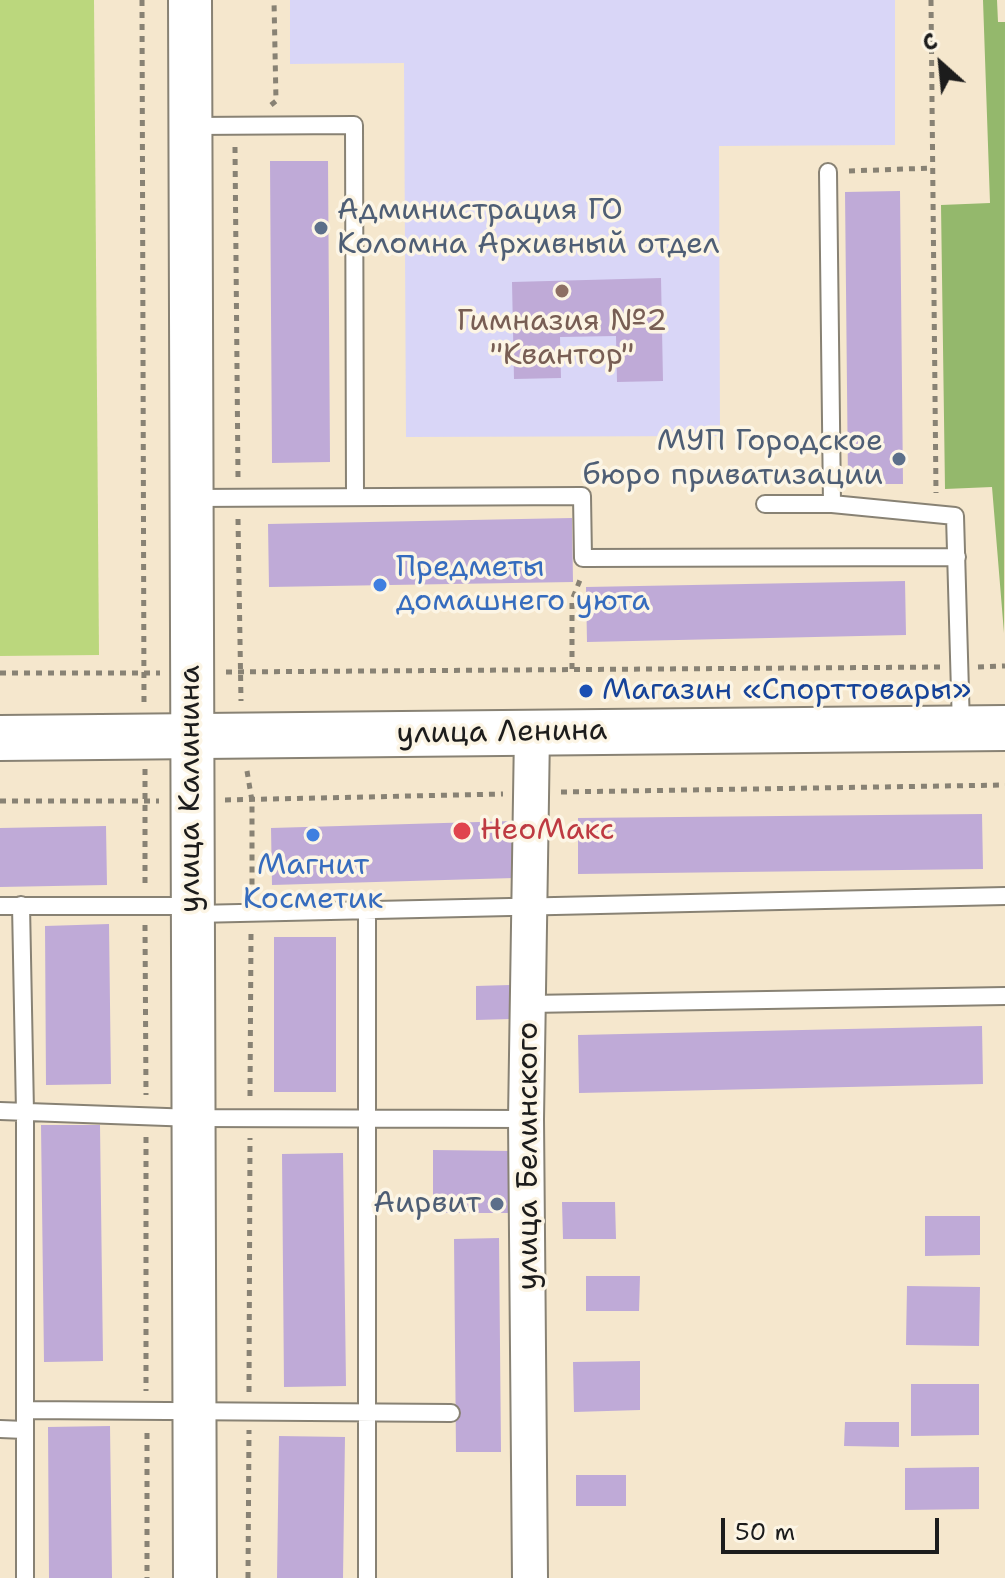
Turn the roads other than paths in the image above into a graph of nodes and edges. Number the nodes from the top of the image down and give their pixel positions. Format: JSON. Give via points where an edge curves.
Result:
{"nodes":[{"id":1,"x":190,"y":0,"type":"edge"},
{"id":2,"x":190,"y":126,"type":"junction"},
{"id":3,"x":828,"y":172,"type":"road end"},
{"id":4,"x":355,"y":497,"type":"junction"},
{"id":5,"x":191,"y":498,"type":"junction"},
{"id":6,"x":765,"y":504,"type":"dead end"},
{"id":7,"x":832,"y":504,"type":"junction"},
{"id":8,"x":957,"y":557,"type":"junction"},
{"id":9,"x":1005,"y":728,"type":"edge"},
{"id":10,"x":961,"y":729,"type":"junction"},
{"id":11,"x":532,"y":733,"type":"junction"},
{"id":12,"x":193,"y":736,"type":"junction"},
{"id":13,"x":0,"y":738,"type":"edge"},
{"id":14,"x":1005,"y":896,"type":"edge"},
{"id":15,"x":21,"y":905,"type":"junction"},
{"id":16,"x":0,"y":906,"type":"edge"},
{"id":17,"x":531,"y":906,"type":"junction"},
{"id":18,"x":192,"y":910,"type":"junction"},
{"id":19,"x":367,"y":910,"type":"junction"},
{"id":20,"x":1005,"y":996,"type":"edge"},
{"id":21,"x":529,"y":1004,"type":"junction"},
{"id":22,"x":0,"y":1111,"type":"edge"},
{"id":23,"x":25,"y":1112,"type":"junction"},
{"id":24,"x":194,"y":1118,"type":"junction"},
{"id":25,"x":366,"y":1118,"type":"junction"},
{"id":26,"x":526,"y":1119,"type":"junction"},
{"id":27,"x":25,"y":1410,"type":"junction"},
{"id":28,"x":195,"y":1411,"type":"junction"},
{"id":29,"x":367,"y":1413,"type":"junction"},
{"id":30,"x":451,"y":1413,"type":"dead end"},
{"id":31,"x":0,"y":1429,"type":"edge"},
{"id":32,"x":25,"y":1430,"type":"junction"},
{"id":33,"x":25,"y":1578,"type":"edge"},
{"id":34,"x":195,"y":1578,"type":"edge"},
{"id":35,"x":367,"y":1578,"type":"edge"},
{"id":36,"x":530,"y":1578,"type":"edge"}],
"edges":[{"from":1,"to":2,"type":"street","name":"улица Калинина"},
{"from":2,"to":4,"type":"lane","via":[[354,125]]},
{"from":2,"to":5,"type":"street","name":"улица Калинина"},
{"from":3,"to":7,"type":"lane"},
{"from":4,"to":5,"type":"lane"},
{"from":4,"to":8,"type":"lane","via":[[582,496],[583,558]]},
{"from":5,"to":12,"type":"street","name":"улица Калинина"},
{"from":6,"to":7,"type":"lane"},
{"from":7,"to":8,"type":"lane","via":[[955,516]]},
{"from":8,"to":10,"type":"lane"},
{"from":9,"to":10,"type":"main road","name":"улица Ленина"},
{"from":10,"to":11,"type":"main road","name":"улица Ленина"},
{"from":11,"to":12,"type":"main road","name":"улица Ленина"},
{"from":11,"to":17,"type":"street","name":"улица Белинского"},
{"from":12,"to":13,"type":"main road","name":"улица Ленина"},
{"from":12,"to":18,"type":"street","name":"улица Калинина"},
{"from":14,"to":17,"type":"lane"},
{"from":15,"to":16,"type":"lane"},
{"from":15,"to":18,"type":"lane"},
{"from":15,"to":23,"type":"lane"},
{"from":17,"to":19,"type":"lane"},
{"from":17,"to":21,"type":"street","name":"улица Белинского"},
{"from":18,"to":19,"type":"lane"},
{"from":18,"to":24,"type":"street","name":"улица Калинина"},
{"from":19,"to":25,"type":"lane"},
{"from":20,"to":21,"type":"lane"},
{"from":21,"to":26,"type":"street","name":"улица Белинского"},
{"from":22,"to":23,"type":"lane"},
{"from":23,"to":24,"type":"lane"},
{"from":23,"to":27,"type":"lane"},
{"from":24,"to":25,"type":"lane"},
{"from":24,"to":28,"type":"street","name":"улица Калинина"},
{"from":25,"to":26,"type":"lane"},
{"from":25,"to":29,"type":"lane"},
{"from":26,"to":36,"type":"street","name":"улица Белинского"},
{"from":27,"to":28,"type":"lane"},
{"from":27,"to":32,"type":"lane"},
{"from":28,"to":29,"type":"lane"},
{"from":28,"to":34,"type":"street","name":"улица Калинина"},
{"from":29,"to":30,"type":"lane"},
{"from":29,"to":35,"type":"lane"},
{"from":31,"to":32,"type":"lane"},
{"from":32,"to":33,"type":"lane"}]}
